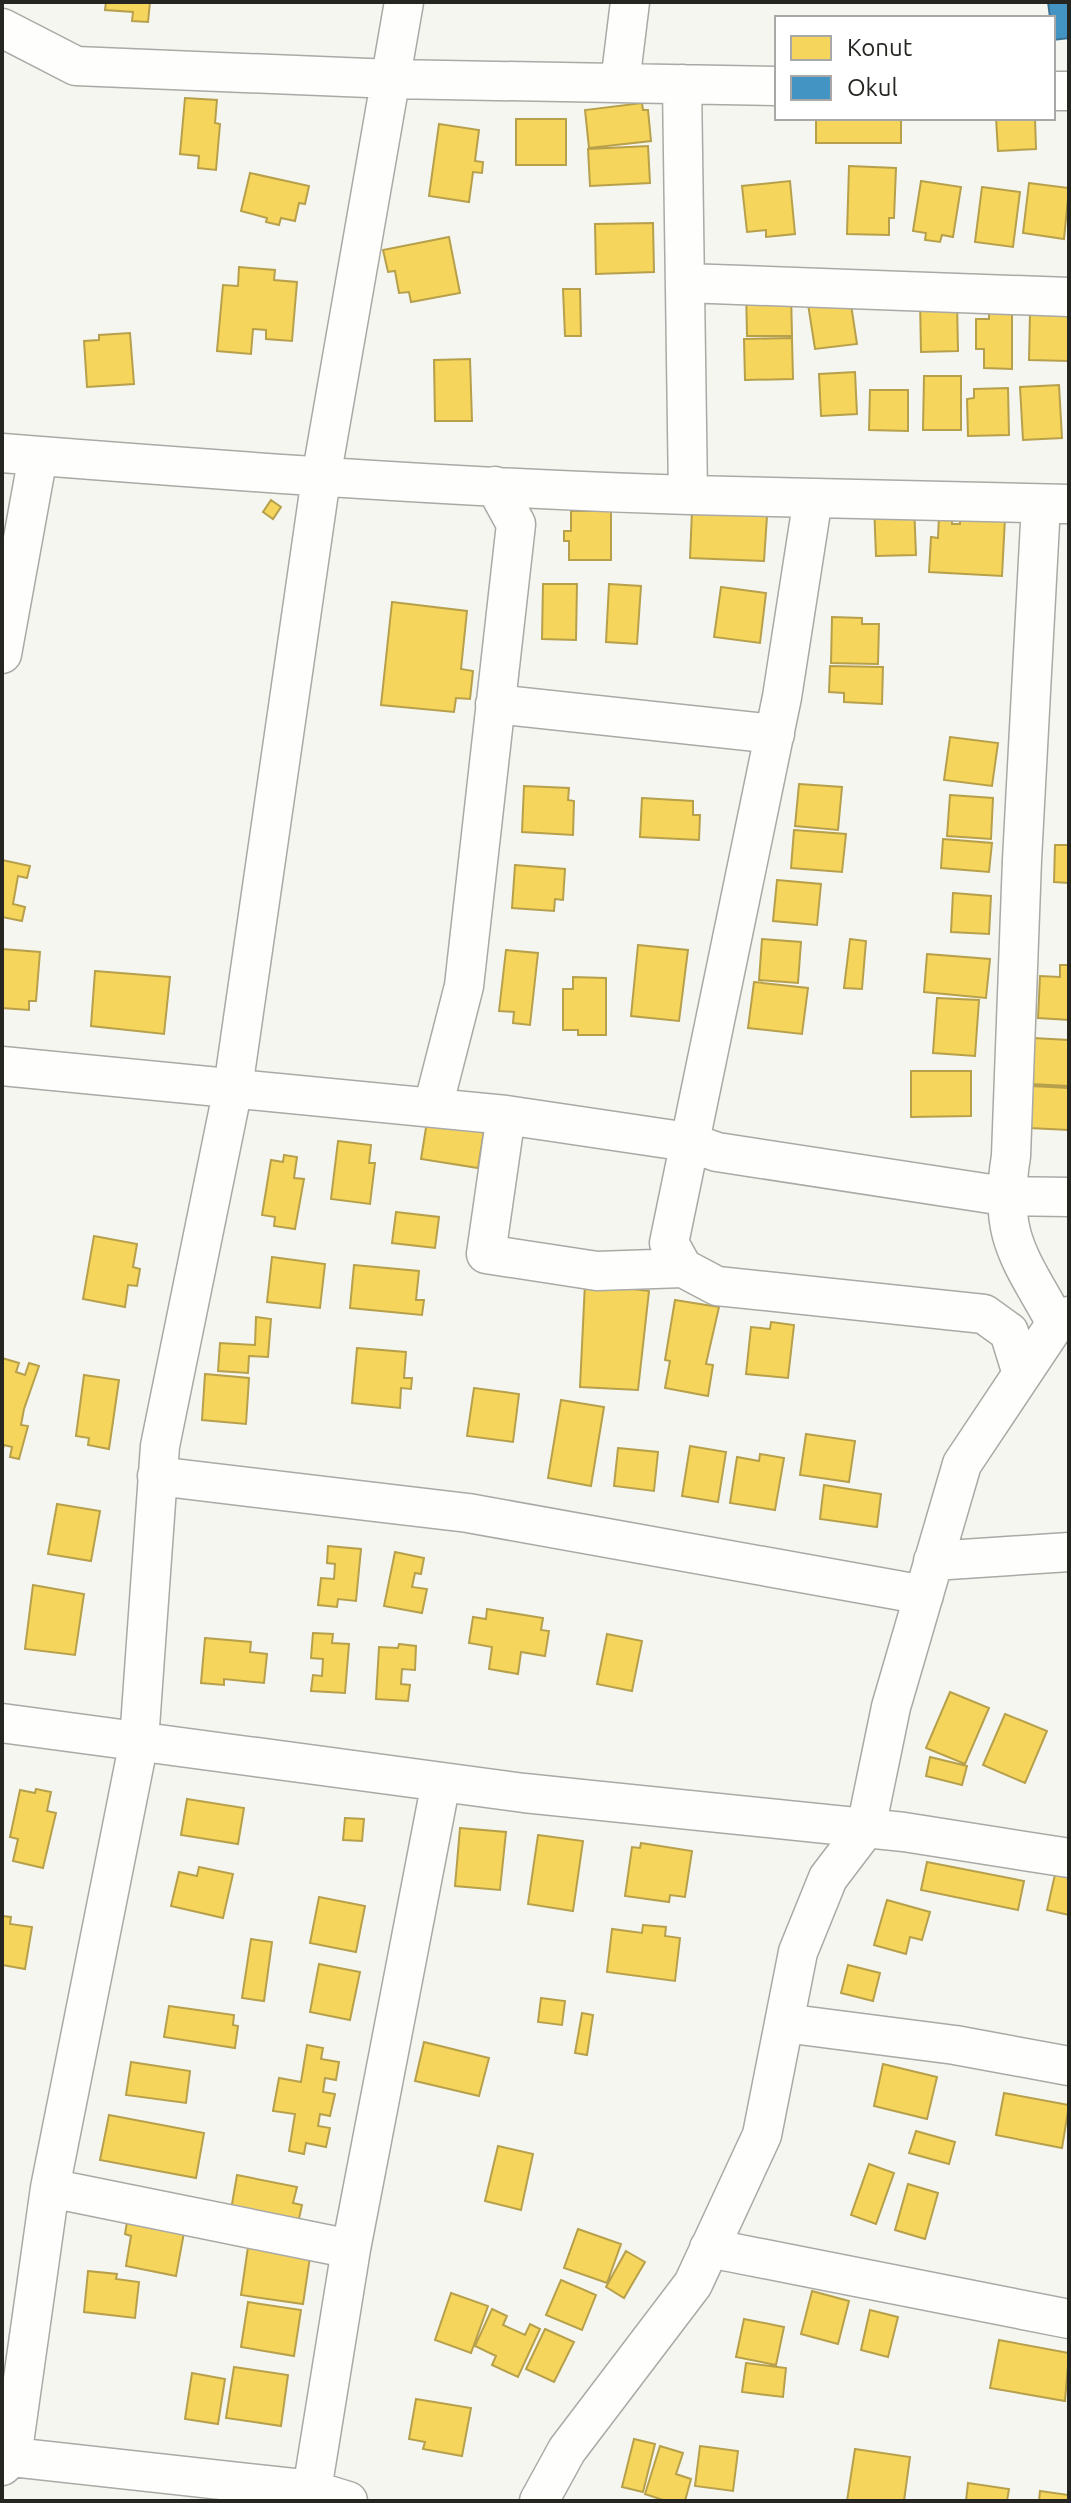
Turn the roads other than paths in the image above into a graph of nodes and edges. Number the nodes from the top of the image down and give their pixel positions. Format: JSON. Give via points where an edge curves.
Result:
{"nodes":[{"id":1,"x":404,"y":2,"type":"edge"},
{"id":2,"x":630,"y":2,"type":"edge"},
{"id":3,"x":10,"y":21,"type":"edge"},
{"id":4,"x":392,"y":79,"type":"junction"},
{"id":5,"x":620,"y":83,"type":"junction"},
{"id":6,"x":682,"y":84,"type":"junction"},
{"id":7,"x":775,"y":86,"type":"edge"},
{"id":8,"x":685,"y":283,"type":"junction"},
{"id":9,"x":1069,"y":297,"type":"edge"},
{"id":10,"x":20,"y":454,"type":"edge"},
{"id":11,"x":321,"y":478,"type":"junction"},
{"id":12,"x":495,"y":486,"type":"junction"},
{"id":13,"x":688,"y":495,"type":"junction"},
{"id":14,"x":813,"y":498,"type":"junction"},
{"id":15,"x":1055,"y":504,"type":"edge"},
{"id":16,"x":2,"y":654,"type":"edge"},
{"id":17,"x":495,"y":704,"type":"junction"},
{"id":18,"x":775,"y":734,"type":"junction"},
{"id":19,"x":2,"y":1066,"type":"edge"},
{"id":20,"x":233,"y":1088,"type":"junction"},
{"id":21,"x":433,"y":1107,"type":"junction"},
{"id":22,"x":506,"y":1115,"type":"junction"},
{"id":23,"x":688,"y":1142,"type":"junction"},
{"id":24,"x":1004,"y":1196,"type":"junction"},
{"id":25,"x":1069,"y":1197,"type":"edge"},
{"id":26,"x":683,"y":1268,"type":"junction"},
{"id":27,"x":1062,"y":1320,"type":"edge"},
{"id":28,"x":1022,"y":1374,"type":"junction"},
{"id":29,"x":157,"y":1476,"type":"junction"},
{"id":30,"x":1069,"y":1552,"type":"edge"},
{"id":31,"x":928,"y":1578,"type":"junction"},
{"id":32,"x":2,"y":1723,"type":"edge"},
{"id":33,"x":139,"y":1741,"type":"junction"},
{"id":34,"x":441,"y":1782,"type":"junction"},
{"id":35,"x":866,"y":1828,"type":"junction"},
{"id":36,"x":1069,"y":1858,"type":"edge"},
{"id":37,"x":784,"y":2023,"type":"junction"},
{"id":38,"x":1069,"y":2066,"type":"edge"},
{"id":39,"x":50,"y":2188,"type":"junction"},
{"id":40,"x":709,"y":2248,"type":"junction"},
{"id":41,"x":351,"y":2249,"type":"junction"},
{"id":42,"x":1069,"y":2319,"type":"edge"},
{"id":43,"x":7,"y":2461,"type":"edge"},
{"id":44,"x":312,"y":2490,"type":"junction"},
{"id":45,"x":348,"y":2501,"type":"edge"},
{"id":46,"x":539,"y":2501,"type":"edge"}],
"edges":[{"from":1,"to":4,"type":"street"},
{"from":2,"to":5,"type":"street"},
{"from":3,"to":4,"type":"street","via":[[76,66]]},
{"from":4,"to":5,"type":"street"},
{"from":4,"to":11,"type":"street"},
{"from":5,"to":6,"type":"street"},
{"from":6,"to":7,"type":"street"},
{"from":6,"to":8,"type":"street"},
{"from":8,"to":9,"type":"street"},
{"from":8,"to":13,"type":"street"},
{"from":10,"to":11,"type":"street"},
{"from":10,"to":16,"type":"street"},
{"from":11,"to":12,"type":"street"},
{"from":11,"to":20,"type":"street"},
{"from":12,"to":13,"type":"street"},
{"from":12,"to":17,"type":"street","via":[[516,524]]},
{"from":13,"to":14,"type":"street"},
{"from":14,"to":15,"type":"street"},
{"from":14,"to":18,"type":"street"},
{"from":15,"to":24,"type":"street","via":[[1022,860],[1011,1156]]},
{"from":17,"to":18,"type":"street"},
{"from":17,"to":21,"type":"street","via":[[464,986]]},
{"from":18,"to":23,"type":"street"},
{"from":19,"to":20,"type":"street"},
{"from":20,"to":21,"type":"street"},
{"from":20,"to":29,"type":"street"},
{"from":21,"to":22,"type":"street"},
{"from":22,"to":23,"type":"street"},
{"from":22,"to":26,"type":"street","via":[[486,1254],[597,1271]]},
{"from":23,"to":24,"type":"street","via":[[717,1152]]},
{"from":23,"to":26,"type":"street","via":[[669,1243]]},
{"from":24,"to":25,"type":"street"},
{"from":24,"to":27,"type":"street","via":[[1009,1237]]},
{"from":26,"to":28,"type":"street","via":[[717,1286],[984,1314],[1009,1332]]},
{"from":27,"to":28,"type":"street"},
{"from":28,"to":31,"type":"street","via":[[962,1464]]},
{"from":29,"to":31,"type":"street","via":[[468,1513]]},
{"from":29,"to":33,"type":"street"},
{"from":30,"to":31,"type":"street"},
{"from":31,"to":35,"type":"street","via":[[891,1707]]},
{"from":32,"to":33,"type":"street"},
{"from":33,"to":34,"type":"street"},
{"from":33,"to":39,"type":"street"},
{"from":34,"to":35,"type":"street"},
{"from":34,"to":41,"type":"street"},
{"from":35,"to":36,"type":"street"},
{"from":35,"to":37,"type":"street","via":[[828,1878],[798,1952]]},
{"from":37,"to":38,"type":"street"},
{"from":37,"to":40,"type":"street","via":[[762,2135]]},
{"from":39,"to":41,"type":"street"},
{"from":39,"to":43,"type":"street"},
{"from":40,"to":42,"type":"street"},
{"from":40,"to":46,"type":"street","via":[[693,2284],[567,2450]]},
{"from":41,"to":44,"type":"street"},
{"from":43,"to":44,"type":"street"},
{"from":44,"to":45,"type":"street"}]}
